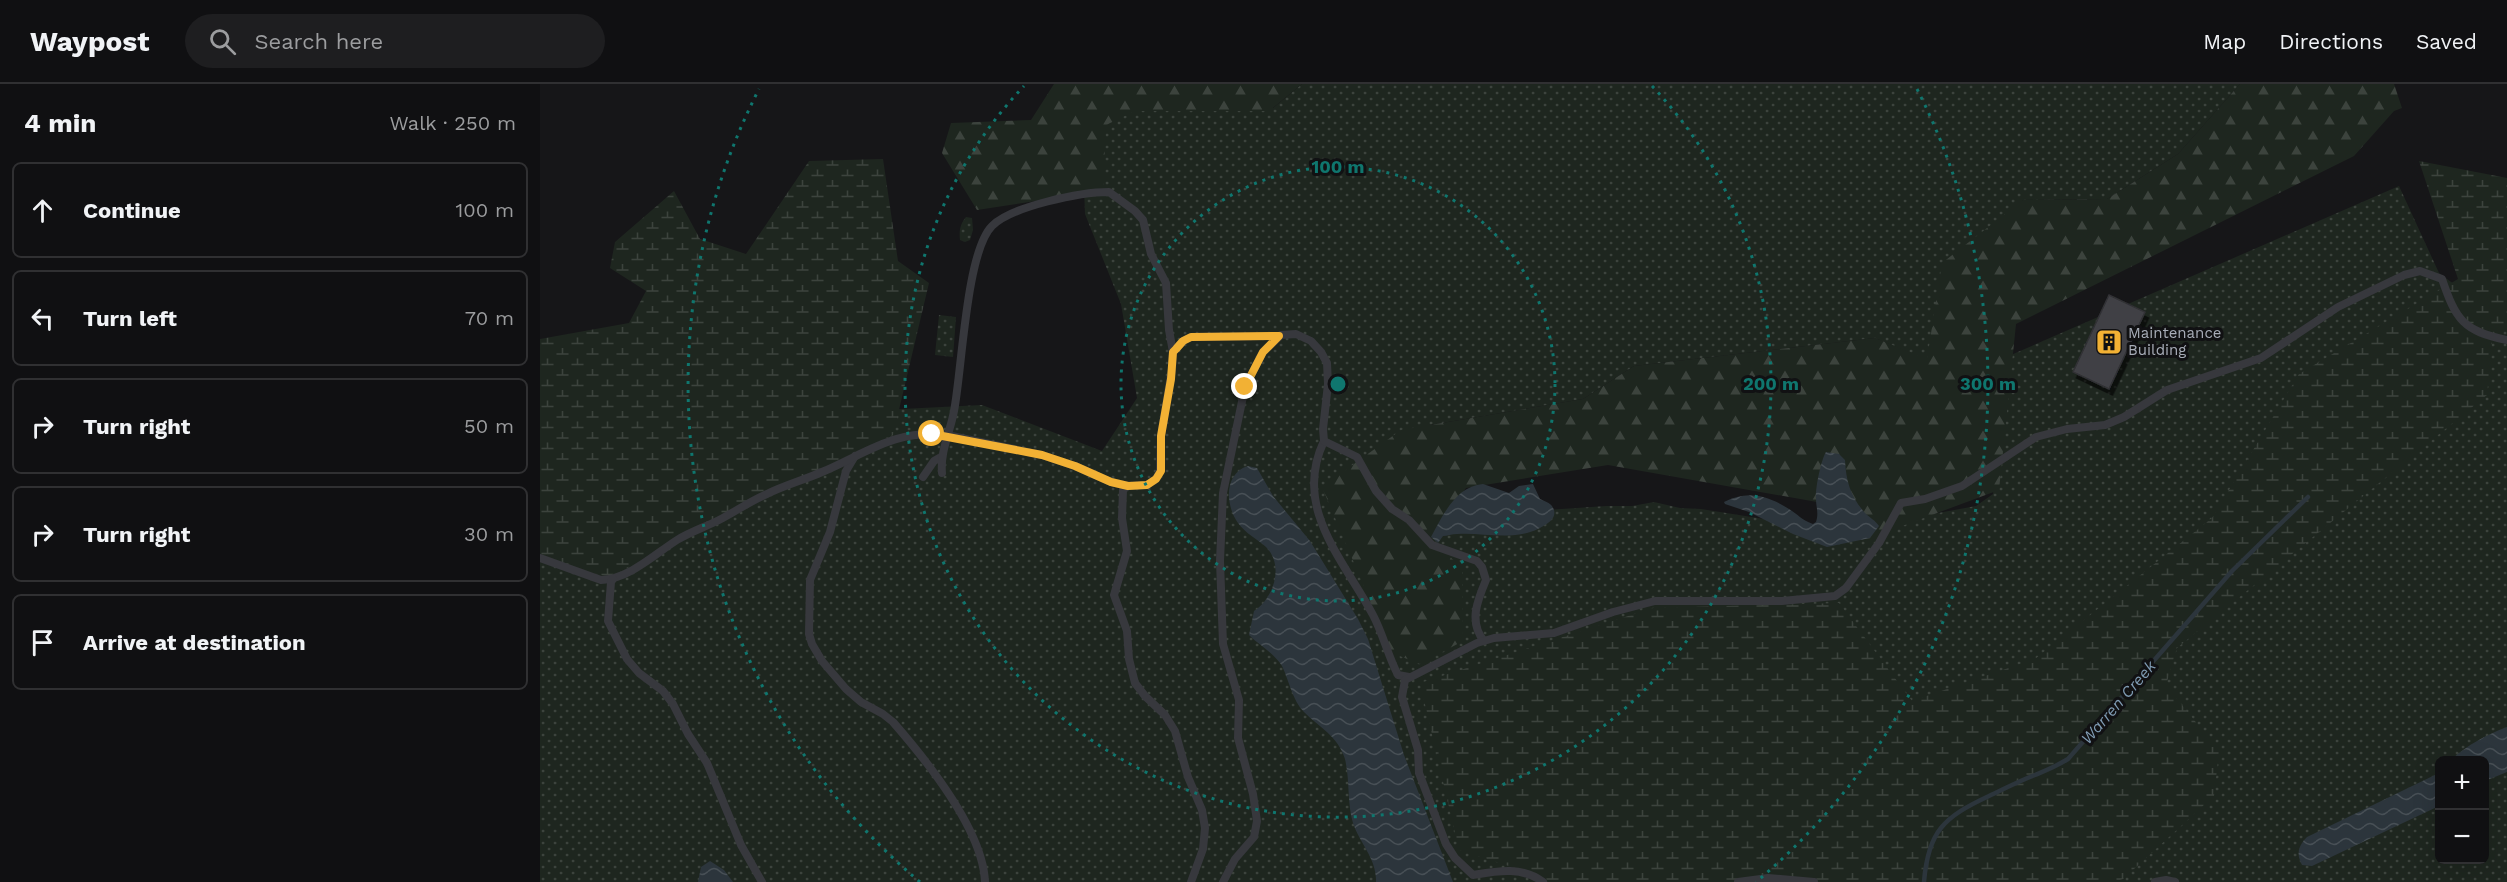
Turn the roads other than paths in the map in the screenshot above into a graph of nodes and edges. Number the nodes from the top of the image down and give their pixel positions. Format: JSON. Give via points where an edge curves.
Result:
{"nodes":[{"id":1,"x":1279,"y":336,"type":"junction"},
{"id":2,"x":2507,"y":340,"type":"edge"},
{"id":3,"x":1173,"y":352,"type":"junction"},
{"id":4,"x":951,"y":421,"type":"junction"},
{"id":5,"x":934,"y":434,"type":"junction"},
{"id":6,"x":947,"y":435,"type":"junction"},
{"id":7,"x":1324,"y":441,"type":"junction"},
{"id":8,"x":857,"y":454,"type":"junction"},
{"id":9,"x":941,"y":457,"type":"junction"},
{"id":10,"x":942,"y":473,"type":"dead end"},
{"id":11,"x":923,"y":477,"type":"dead end"},
{"id":12,"x":1128,"y":486,"type":"junction"},
{"id":13,"x":540,"y":558,"type":"edge"},
{"id":14,"x":613,"y":579,"type":"junction"},
{"id":15,"x":602,"y":580,"type":"junction"},
{"id":16,"x":610,"y":588,"type":"junction"},
{"id":17,"x":1484,"y":640,"type":"junction"},
{"id":18,"x":1398,"y":675,"type":"junction"},
{"id":19,"x":1409,"y":677,"type":"junction"},
{"id":20,"x":1402,"y":688,"type":"junction"},
{"id":21,"x":762,"y":882,"type":"edge"},
{"id":22,"x":985,"y":882,"type":"edge"},
{"id":23,"x":1191,"y":882,"type":"edge"},
{"id":24,"x":1223,"y":882,"type":"edge"},
{"id":25,"x":1543,"y":882,"type":"edge"},
{"id":26,"x":1738,"y":882,"type":"edge"},
{"id":27,"x":1814,"y":882,"type":"edge"},
{"id":28,"x":2155,"y":882,"type":"edge"},
{"id":29,"x":2175,"y":882,"type":"edge"}],
"edges":[{"from":1,"to":3,"type":"lane","via":[[1191,337]]},
{"from":1,"to":7,"type":"lane","via":[[1296,334],[1311,341],[1327,363]]},
{"from":1,"to":24,"type":"lane","via":[[1263,352],[1245,387],[1223,493],[1223,644],[1239,700],[1238,738],[1257,821],[1254,837]]},
{"from":2,"to":17,"type":"lane","via":[[2460,320],[2442,279],[2415,272],[2338,307],[2261,358],[2167,390],[2106,425],[2036,437],[1962,486],[1901,503],[1879,543],[1846,588],[1835,596],[1782,601],[1665,600],[1613,612],[1547,635]]},
{"from":3,"to":4,"type":"lane","via":[[1166,283],[1151,254],[1143,220],[1109,192],[1047,201],[995,223],[982,240]]},
{"from":3,"to":12,"type":"lane","via":[[1161,436],[1161,471],[1147,485]]},
{"from":4,"to":5,"type":"lane"},
{"from":4,"to":6,"type":"lane"},
{"from":5,"to":6,"type":"lane"},
{"from":5,"to":8,"type":"lane","via":[[891,439]]},
{"from":6,"to":9,"type":"lane"},
{"from":6,"to":12,"type":"lane","via":[[1042,455]]},
{"from":7,"to":17,"type":"lane","via":[[1357,457],[1381,497],[1432,545],[1471,557],[1482,567],[1485,580],[1475,613],[1477,630]]},
{"from":7,"to":18,"type":"lane","via":[[1312,481],[1318,513],[1373,615]]},
{"from":8,"to":14,"type":"lane","via":[[743,505]]},
{"from":8,"to":22,"type":"lane","via":[[846,471],[830,532],[810,580],[810,639],[834,676],[861,702],[893,722],[951,798],[976,845]]},
{"from":9,"to":10,"type":"lane"},
{"from":9,"to":11,"type":"lane"},
{"from":12,"to":23,"type":"lane","via":[[1123,490],[1122,501],[1127,551],[1114,595],[1127,631],[1135,683],[1175,730],[1202,810],[1203,849]]},
{"from":13,"to":15,"type":"lane"},
{"from":14,"to":15,"type":"lane"},
{"from":14,"to":16,"type":"lane"},
{"from":15,"to":16,"type":"lane"},
{"from":16,"to":21,"type":"lane","via":[[609,621],[627,659],[673,704],[707,763],[741,845]]},
{"from":17,"to":19,"type":"lane"},
{"from":18,"to":19,"type":"lane"},
{"from":18,"to":20,"type":"lane"},
{"from":19,"to":20,"type":"lane"},
{"from":20,"to":25,"type":"lane","via":[[1418,750],[1419,773],[1451,854],[1473,874],[1517,871]]},
{"from":26,"to":27,"type":"lane","via":[[1768,878]]},
{"from":28,"to":29,"type":"lane"}]}
